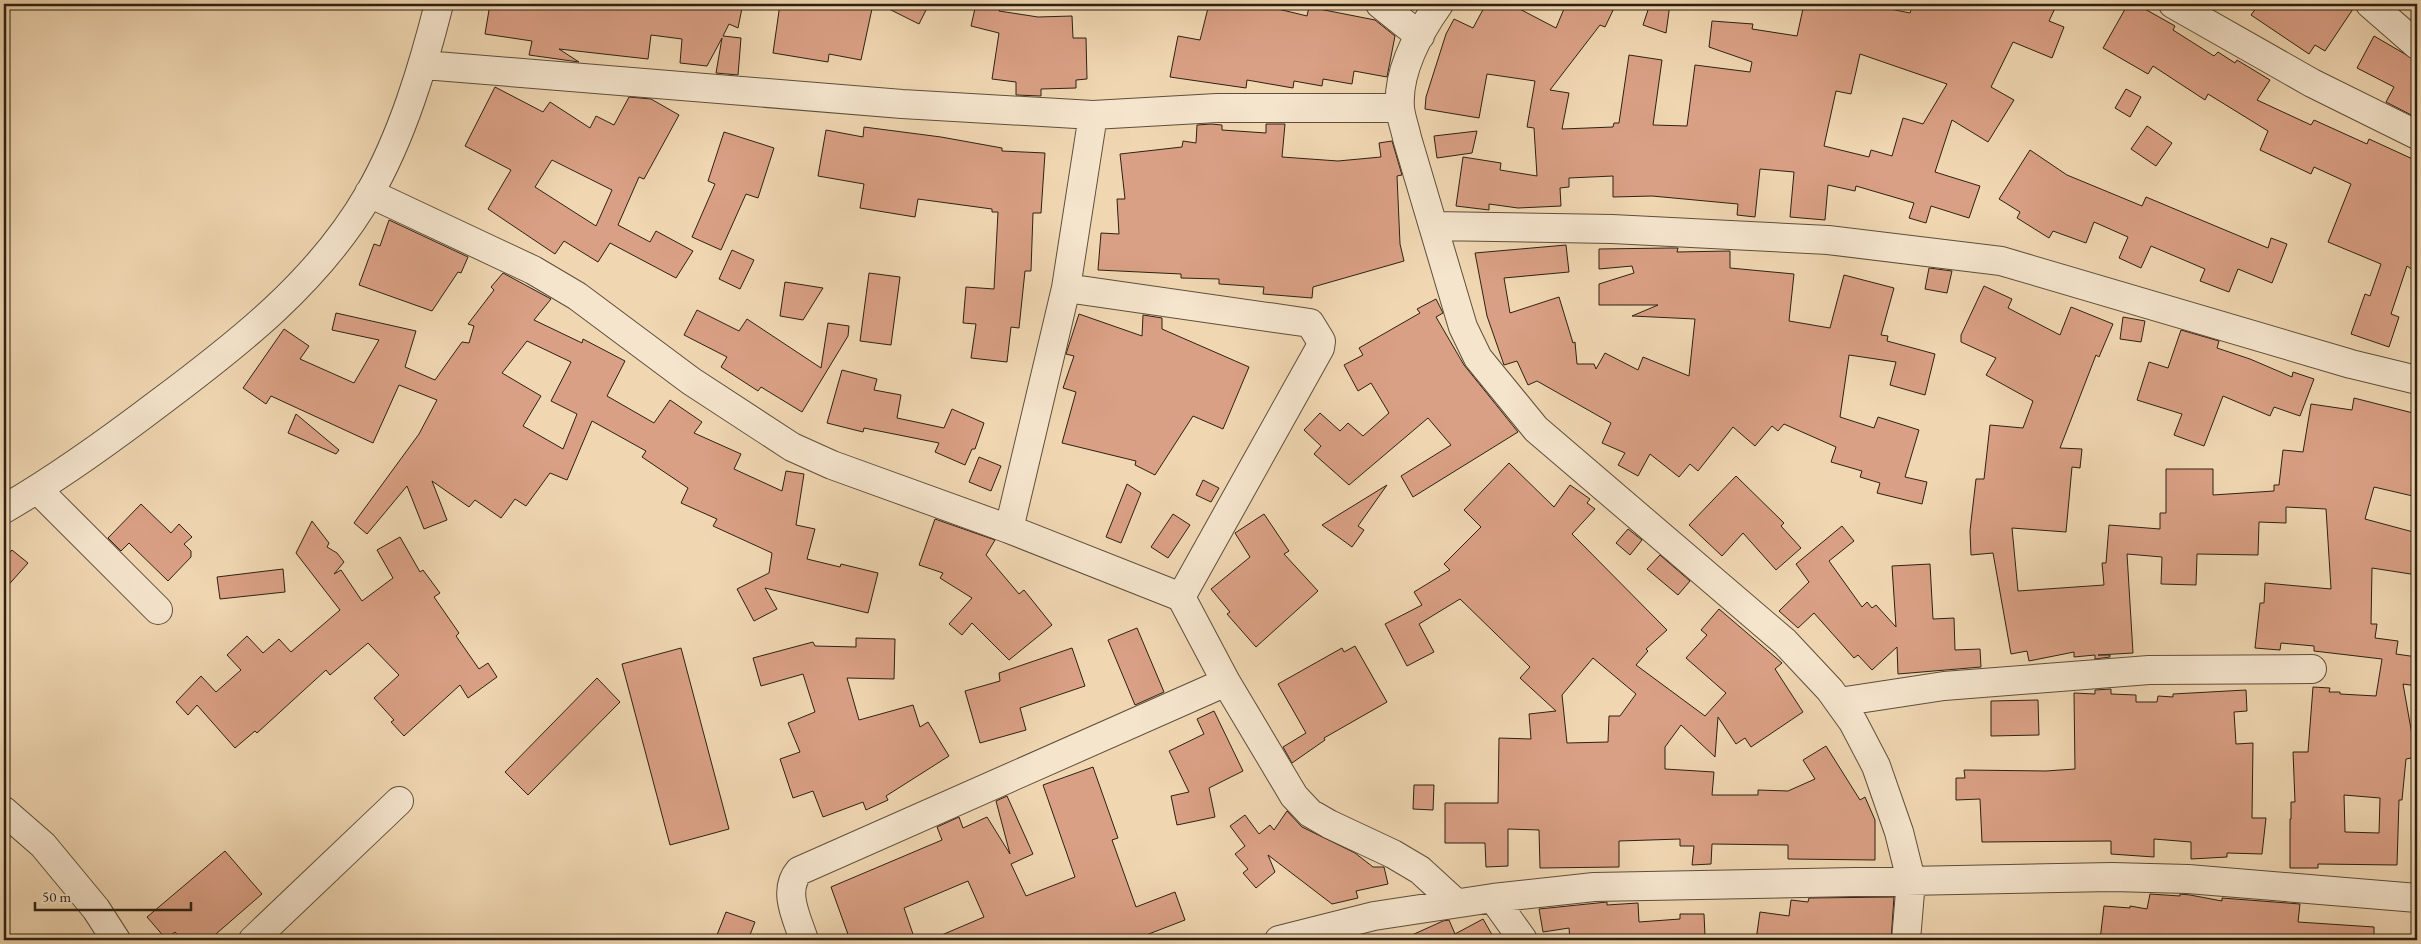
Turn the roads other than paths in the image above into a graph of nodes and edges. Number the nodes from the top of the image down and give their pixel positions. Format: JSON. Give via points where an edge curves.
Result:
{"nodes":[{"id":1,"x":439,"y":4,"type":"edge"},
{"id":2,"x":1380,"y":4,"type":"edge"},
{"id":3,"x":1439,"y":4,"type":"edge"},
{"id":4,"x":2173,"y":4,"type":"edge"},
{"id":5,"x":2370,"y":4,"type":"edge"},
{"id":6,"x":1420,"y":36,"type":"junction"},
{"id":7,"x":2417,"y":45,"type":"edge"},
{"id":8,"x":424,"y":65,"type":"junction"},
{"id":9,"x":1400,"y":108,"type":"junction"},
{"id":10,"x":1093,"y":115,"type":"junction"},
{"id":11,"x":2417,"y":135,"type":"edge"},
{"id":12,"x":369,"y":193,"type":"junction"},
{"id":13,"x":1433,"y":226,"type":"junction"},
{"id":14,"x":1066,"y":288,"type":"junction"},
{"id":15,"x":2417,"y":380,"type":"edge"},
{"id":16,"x":37,"y":489,"type":"junction"},
{"id":17,"x":4,"y":509,"type":"edge"},
{"id":18,"x":1009,"y":529,"type":"junction"},
{"id":19,"x":1182,"y":597,"type":"junction"},
{"id":20,"x":158,"y":610,"type":"dead end"},
{"id":21,"x":2312,"y":669,"type":"dead end"},
{"id":22,"x":1226,"y":682,"type":"junction"},
{"id":23,"x":1838,"y":702,"type":"junction"},
{"id":24,"x":399,"y":801,"type":"dead end"},
{"id":25,"x":4,"y":811,"type":"edge"},
{"id":26,"x":1911,"y":880,"type":"junction"},
{"id":27,"x":1493,"y":898,"type":"junction"},
{"id":28,"x":2417,"y":898,"type":"edge"},
{"id":29,"x":1456,"y":903,"type":"junction"},
{"id":30,"x":116,"y":940,"type":"edge"},
{"id":31,"x":254,"y":940,"type":"edge"},
{"id":32,"x":804,"y":940,"type":"edge"},
{"id":33,"x":1280,"y":940,"type":"edge"},
{"id":34,"x":1523,"y":940,"type":"edge"},
{"id":35,"x":1906,"y":940,"type":"edge"}],
"edges":[{"from":1,"to":8,"type":"street"},
{"from":2,"to":6,"type":"street"},
{"from":3,"to":6,"type":"street"},
{"from":4,"to":11,"type":"street","via":[[2312,83]]},
{"from":5,"to":7,"type":"street"},
{"from":6,"to":9,"type":"street","via":[[1405,71]]},
{"from":8,"to":10,"type":"street","via":[[902,104]]},
{"from":8,"to":12,"type":"street"},
{"from":9,"to":10,"type":"street","via":[[1217,108]]},
{"from":9,"to":13,"type":"street"},
{"from":10,"to":14,"type":"street"},
{"from":12,"to":16,"type":"street","via":[[334,246],[294,290],[243,338],[113,438]]},
{"from":12,"to":18,"type":"street","via":[[533,270],[577,296],[691,381],[792,447],[832,465]]},
{"from":13,"to":15,"type":"street","via":[[1612,229],[1828,240],[2001,261],[2351,364]]},
{"from":13,"to":23,"type":"street","via":[[1463,327],[1478,358],[1536,429],[1785,642]]},
{"from":14,"to":18,"type":"street"},
{"from":14,"to":19,"type":"street","via":[[1310,323],[1321,340],[1320,348]]},
{"from":16,"to":17,"type":"street"},
{"from":16,"to":20,"type":"street"},
{"from":18,"to":19,"type":"street"},
{"from":19,"to":22,"type":"street"},
{"from":21,"to":23,"type":"street","via":[[2149,670],[1944,686]]},
{"from":22,"to":29,"type":"street","via":[[1294,796],[1310,813],[1420,870]]},
{"from":22,"to":32,"type":"street","via":[[799,871],[791,879],[789,891]]},
{"from":23,"to":26,"type":"street","via":[[1876,766],[1899,832]]},
{"from":24,"to":31,"type":"street"},
{"from":25,"to":30,"type":"street","via":[[43,845],[96,908]]},
{"from":26,"to":27,"type":"street","via":[[1594,887]]},
{"from":26,"to":28,"type":"street","via":[[2188,879]]},
{"from":26,"to":35,"type":"street"},
{"from":27,"to":29,"type":"street"},
{"from":27,"to":34,"type":"street"},
{"from":29,"to":33,"type":"street","via":[[1374,916]]}]}
